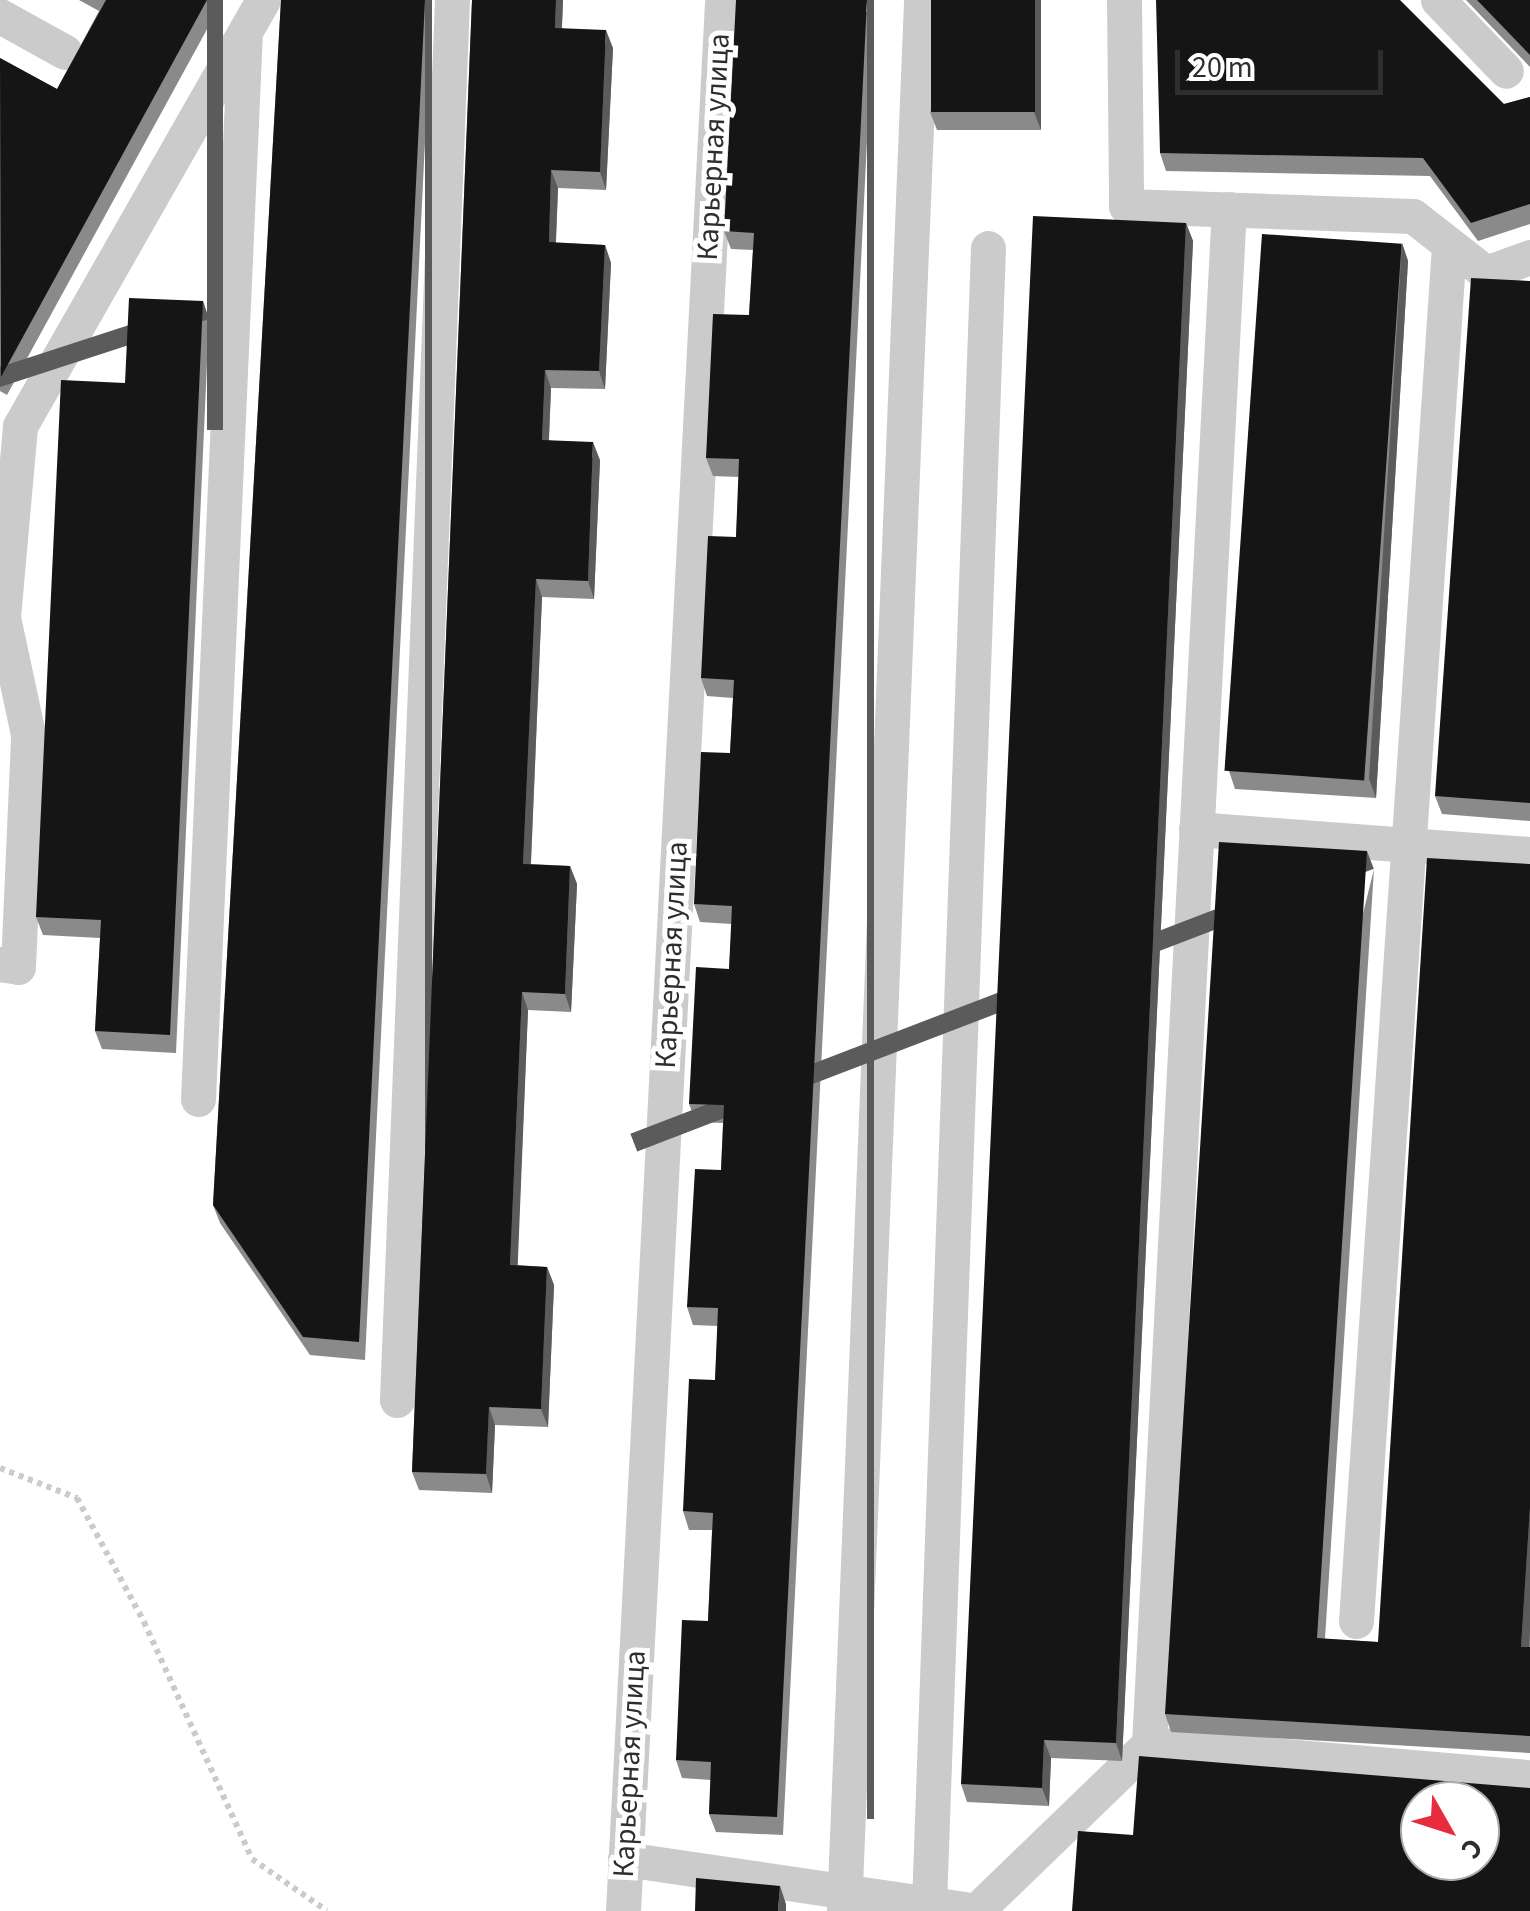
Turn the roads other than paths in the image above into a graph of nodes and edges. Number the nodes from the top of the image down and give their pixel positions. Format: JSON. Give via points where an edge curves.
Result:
{"nodes":[{"id":1,"x":263,"y":0,"type":"edge"},
{"id":2,"x":452,"y":0,"type":"edge"},
{"id":3,"x":722,"y":0,"type":"edge"},
{"id":4,"x":921,"y":0,"type":"edge"},
{"id":5,"x":1124,"y":0,"type":"edge"},
{"id":6,"x":1438,"y":0,"type":"edge"},
{"id":7,"x":0,"y":16,"type":"edge"},
{"id":8,"x":245,"y":32,"type":"junction"},
{"id":9,"x":65,"y":52,"type":"dead end"},
{"id":10,"x":1506,"y":71,"type":"dead end"},
{"id":11,"x":1229,"y":209,"type":"junction"},
{"id":12,"x":1450,"y":245,"type":"junction"},
{"id":13,"x":988,"y":248,"type":"dead end"},
{"id":14,"x":1530,"y":256,"type":"edge"},
{"id":15,"x":1196,"y":828,"type":"junction"},
{"id":16,"x":1409,"y":840,"type":"junction"},
{"id":17,"x":1530,"y":854,"type":"edge"},
{"id":18,"x":0,"y":964,"type":"edge"},
{"id":19,"x":198,"y":1099,"type":"dead end"},
{"id":20,"x":397,"y":1400,"type":"dead end"},
{"id":21,"x":1356,"y":1621,"type":"dead end"},
{"id":22,"x":1149,"y":1744,"type":"junction"},
{"id":23,"x":1530,"y":1777,"type":"edge"},
{"id":24,"x":625,"y":1858,"type":"junction"},
{"id":25,"x":844,"y":1901,"type":"edge"},
{"id":26,"x":930,"y":1904,"type":"junction"},
{"id":27,"x":623,"y":1911,"type":"edge"},
{"id":28,"x":976,"y":1911,"type":"edge"}],
"edges":[{"from":1,"to":8,"type":"lane"},
{"from":2,"to":20,"type":"lane"},
{"from":3,"to":24,"type":"lane","name":"Карьерная улица"},
{"from":4,"to":25,"type":"lane"},
{"from":5,"to":11,"type":"lane","via":[[1126,206]]},
{"from":6,"to":10,"type":"lane"},
{"from":7,"to":9,"type":"lane"},
{"from":8,"to":18,"type":"lane","via":[[20,426],[2,617],[28,734],[18,967]]},
{"from":8,"to":19,"type":"lane"},
{"from":11,"to":12,"type":"lane","via":[[1413,216]]},
{"from":11,"to":15,"type":"lane"},
{"from":12,"to":14,"type":"lane","via":[[1486,273]]},
{"from":12,"to":16,"type":"lane"},
{"from":13,"to":26,"type":"lane"},
{"from":15,"to":16,"type":"lane"},
{"from":15,"to":22,"type":"lane"},
{"from":16,"to":17,"type":"lane"},
{"from":16,"to":21,"type":"lane"},
{"from":22,"to":23,"type":"lane"},
{"from":22,"to":28,"type":"lane"},
{"from":24,"to":25,"type":"lane"},
{"from":24,"to":27,"type":"lane","name":"Карьерная улица"},
{"from":25,"to":26,"type":"lane"},
{"from":26,"to":28,"type":"lane"}]}
